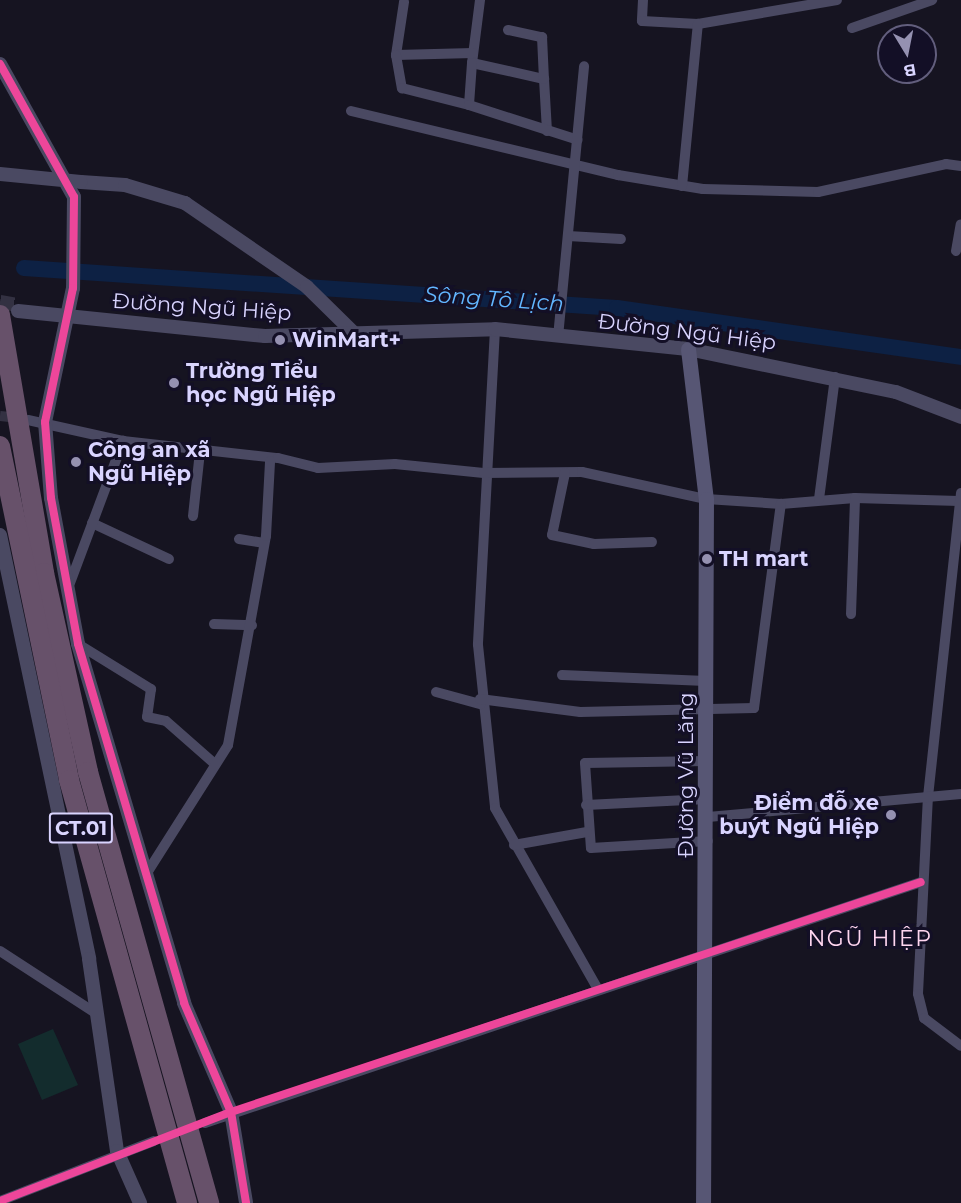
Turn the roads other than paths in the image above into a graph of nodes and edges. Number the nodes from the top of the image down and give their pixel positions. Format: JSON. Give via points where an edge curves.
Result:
{"nodes":[{"id":1,"x":480,"y":0,"type":"edge"},
{"id":2,"x":643,"y":0,"type":"edge"},
{"id":3,"x":837,"y":0,"type":"edge"},
{"id":4,"x":932,"y":0,"type":"edge"},
{"id":5,"x":404,"y":2,"type":"dead end"},
{"id":6,"x":698,"y":24,"type":"junction"},
{"id":7,"x":852,"y":28,"type":"dead end"},
{"id":8,"x":508,"y":30,"type":"dead end"},
{"id":9,"x":396,"y":54,"type":"junction"},
{"id":10,"x":472,"y":58,"type":"junction"},
{"id":11,"x":0,"y":64,"type":"edge"},
{"id":12,"x":584,"y":66,"type":"dead end"},
{"id":13,"x":544,"y":79,"type":"junction"},
{"id":14,"x":469,"y":105,"type":"junction"},
{"id":15,"x":351,"y":111,"type":"dead end"},
{"id":16,"x":547,"y":131,"type":"junction"},
{"id":17,"x":578,"y":140,"type":"junction"},
{"id":18,"x":577,"y":165,"type":"junction"},
{"id":19,"x":961,"y":166,"type":"edge"},
{"id":20,"x":0,"y":174,"type":"edge"},
{"id":21,"x":682,"y":186,"type":"junction"},
{"id":22,"x":961,"y":224,"type":"edge"},
{"id":23,"x":568,"y":236,"type":"junction"},
{"id":24,"x":621,"y":239,"type":"dead end"},
{"id":25,"x":956,"y":251,"type":"dead end"},
{"id":26,"x":12,"y":310,"type":"edge"},
{"id":27,"x":68,"y":316,"type":"junction"},
{"id":28,"x":495,"y":329,"type":"junction"},
{"id":29,"x":559,"y":331,"type":"junction"},
{"id":30,"x":355,"y":334,"type":"junction"},
{"id":31,"x":687,"y":349,"type":"junction"},
{"id":32,"x":835,"y":377,"type":"junction"},
{"id":33,"x":961,"y":417,"type":"edge"},
{"id":34,"x":28,"y":420,"type":"tunnel mouth"},
{"id":35,"x":45,"y":422,"type":"junction"},
{"id":36,"x":123,"y":441,"type":"junction"},
{"id":37,"x":0,"y":446,"type":"edge"},
{"id":38,"x":200,"y":452,"type":"junction"},
{"id":39,"x":270,"y":461,"type":"junction"},
{"id":40,"x":484,"y":473,"type":"junction"},
{"id":41,"x":565,"y":473,"type":"junction"},
{"id":42,"x":960,"y":497,"type":"edge"},
{"id":43,"x":855,"y":498,"type":"junction"},
{"id":44,"x":819,"y":499,"type":"junction"},
{"id":45,"x":706,"y":500,"type":"junction"},
{"id":46,"x":781,"y":504,"type":"junction"},
{"id":47,"x":193,"y":516,"type":"dead end"},
{"id":48,"x":92,"y":523,"type":"junction"},
{"id":49,"x":0,"y":535,"type":"edge"},
{"id":50,"x":239,"y":539,"type":"dead end"},
{"id":51,"x":652,"y":542,"type":"dead end"},
{"id":52,"x":264,"y":543,"type":"junction"},
{"id":53,"x":169,"y":559,"type":"dead end"},
{"id":54,"x":70,"y":583,"type":"junction"},
{"id":55,"x":851,"y":614,"type":"dead end"},
{"id":56,"x":214,"y":624,"type":"dead end"},
{"id":57,"x":252,"y":625,"type":"junction"},
{"id":58,"x":78,"y":644,"type":"junction"},
{"id":59,"x":562,"y":675,"type":"dead end"},
{"id":60,"x":706,"y":681,"type":"junction"},
{"id":61,"x":436,"y":692,"type":"dead end"},
{"id":62,"x":480,"y":701,"type":"junction"},
{"id":63,"x":707,"y":710,"type":"junction"},
{"id":64,"x":707,"y":761,"type":"junction"},
{"id":65,"x":215,"y":764,"type":"junction"},
{"id":66,"x":961,"y":794,"type":"edge"},
{"id":67,"x":928,"y":796,"type":"junction"},
{"id":68,"x":707,"y":799,"type":"junction"},
{"id":69,"x":586,"y":805,"type":"junction"},
{"id":70,"x":708,"y":817,"type":"junction"},
{"id":71,"x":587,"y":832,"type":"junction"},
{"id":72,"x":708,"y":842,"type":"junction"},
{"id":73,"x":514,"y":845,"type":"junction"},
{"id":74,"x":145,"y":876,"type":"junction"},
{"id":75,"x":921,"y":882,"type":"junction"},
{"id":76,"x":0,"y":951,"type":"edge"},
{"id":77,"x":705,"y":955,"type":"junction"},
{"id":78,"x":598,"y":989,"type":"junction"},
{"id":79,"x":97,"y":1014,"type":"junction"},
{"id":80,"x":961,"y":1046,"type":"edge"},
{"id":81,"x":231,"y":1112,"type":"junction"},
{"id":82,"x":205,"y":1123,"type":"dead end"},
{"id":83,"x":154,"y":1141,"type":"dead end"},
{"id":84,"x":117,"y":1151,"type":"junction"},
{"id":85,"x":0,"y":1201,"type":"edge"},
{"id":86,"x":140,"y":1203,"type":"edge"},
{"id":87,"x":187,"y":1203,"type":"edge"},
{"id":88,"x":209,"y":1203,"type":"edge"},
{"id":89,"x":246,"y":1203,"type":"edge"},
{"id":90,"x":704,"y":1203,"type":"edge"}],
"edges":[{"from":1,"to":10,"type":"street"},
{"from":2,"to":6,"type":"street","via":[[642,21]]},
{"from":3,"to":6,"type":"street"},
{"from":4,"to":7,"type":"street"},
{"from":5,"to":9,"type":"street"},
{"from":6,"to":21,"type":"street"},
{"from":8,"to":13,"type":"street","via":[[543,37]]},
{"from":9,"to":10,"type":"street"},
{"from":9,"to":14,"type":"street","via":[[402,88]]},
{"from":10,"to":13,"type":"street"},
{"from":10,"to":14,"type":"street"},
{"from":11,"to":27,"type":"street","via":[[74,197],[75,263]]},
{"from":12,"to":17,"type":"street"},
{"from":13,"to":16,"type":"street"},
{"from":14,"to":16,"type":"street"},
{"from":15,"to":18,"type":"street"},
{"from":16,"to":17,"type":"street"},
{"from":17,"to":18,"type":"street"},
{"from":18,"to":21,"type":"street"},
{"from":18,"to":23,"type":"street"},
{"from":19,"to":21,"type":"street","via":[[946,164],[818,192]]},
{"from":20,"to":30,"type":"street","bridge":true,"via":[[124,185],[185,203],[311,290]]},
{"from":22,"to":25,"type":"street"},
{"from":23,"to":24,"type":"street"},
{"from":23,"to":29,"type":"street"},
{"from":26,"to":27,"type":"street","name":"Đường Ngũ Hiệp"},
{"from":26,"to":88,"type":"highway","number":"CT.01","via":[[44,573],[88,772]]},
{"from":27,"to":30,"type":"street","name":"Đường Ngũ Hiệp","via":[[177,330]]},
{"from":27,"to":35,"type":"street"},
{"from":28,"to":29,"type":"street","name":"Đường Ngũ Hiệp"},
{"from":28,"to":30,"type":"street","name":"Đường Ngũ Hiệp"},
{"from":28,"to":40,"type":"street"},
{"from":29,"to":31,"type":"street","name":"Đường Ngũ Hiệp"},
{"from":31,"to":32,"type":"street","name":"Đường Ngũ Hiệp"},
{"from":31,"to":45,"type":"main road","name":"Đường Vũ Lăng"},
{"from":32,"to":33,"type":"street","name":"Đường Ngũ Hiệp"},
{"from":32,"to":44,"type":"street"},
{"from":34,"to":35,"type":"street"},
{"from":35,"to":36,"type":"street"},
{"from":35,"to":54,"type":"street","via":[[51,498]]},
{"from":36,"to":38,"type":"street"},
{"from":36,"to":48,"type":"street"},
{"from":37,"to":87,"type":"highway","number":"CT.01","via":[[69,780]]},
{"from":38,"to":39,"type":"street","via":[[238,453]]},
{"from":38,"to":47,"type":"street"},
{"from":39,"to":40,"type":"street"},
{"from":39,"to":52,"type":"street"},
{"from":40,"to":41,"type":"street"},
{"from":40,"to":62,"type":"street"},
{"from":41,"to":45,"type":"street","via":[[582,472]]},
{"from":41,"to":51,"type":"street","via":[[552,535],[594,544]]},
{"from":42,"to":43,"type":"street"},
{"from":42,"to":67,"type":"street"},
{"from":43,"to":44,"type":"street"},
{"from":43,"to":55,"type":"street"},
{"from":44,"to":46,"type":"street"},
{"from":45,"to":46,"type":"street"},
{"from":45,"to":60,"type":"main road","name":"Đường Vũ Lăng"},
{"from":46,"to":63,"type":"street","via":[[754,708]]},
{"from":48,"to":53,"type":"street"},
{"from":48,"to":54,"type":"street"},
{"from":49,"to":79,"type":"street"},
{"from":50,"to":52,"type":"street"},
{"from":52,"to":57,"type":"street"},
{"from":54,"to":58,"type":"street"},
{"from":56,"to":57,"type":"street"},
{"from":57,"to":65,"type":"street","via":[[228,745]]},
{"from":58,"to":65,"type":"street","via":[[151,689],[147,717],[166,721]]},
{"from":58,"to":74,"type":"street"},
{"from":59,"to":60,"type":"street"},
{"from":60,"to":63,"type":"main road","name":"Đường Vũ Lăng"},
{"from":61,"to":62,"type":"street"},
{"from":62,"to":63,"type":"street","via":[[580,712]]},
{"from":62,"to":73,"type":"street","via":[[495,808]]},
{"from":63,"to":64,"type":"main road","name":"Đường Vũ Lăng"},
{"from":64,"to":68,"type":"main road","name":"Đường Vũ Lăng"},
{"from":64,"to":69,"type":"street","via":[[585,763]]},
{"from":65,"to":74,"type":"street"},
{"from":66,"to":67,"type":"street"},
{"from":67,"to":70,"type":"street"},
{"from":67,"to":75,"type":"street"},
{"from":68,"to":69,"type":"street"},
{"from":68,"to":70,"type":"main road","name":"Đường Vũ Lăng"},
{"from":69,"to":71,"type":"street"},
{"from":70,"to":72,"type":"main road","name":"Đường Vũ Lăng"},
{"from":71,"to":72,"type":"street","via":[[591,848]]},
{"from":71,"to":73,"type":"street"},
{"from":72,"to":77,"type":"main road","name":"Đường Vũ Lăng"},
{"from":73,"to":78,"type":"street"},
{"from":74,"to":81,"type":"street","via":[[184,1003]]},
{"from":75,"to":77,"type":"street"},
{"from":75,"to":80,"type":"street","via":[[920,1007],[936,1030]]},
{"from":76,"to":79,"type":"street"},
{"from":77,"to":78,"type":"street"},
{"from":77,"to":90,"type":"main road","name":"Đường Vũ Lăng"},
{"from":78,"to":81,"type":"street"},
{"from":79,"to":84,"type":"street"},
{"from":81,"to":82,"type":"street"},
{"from":81,"to":89,"type":"street"},
{"from":83,"to":84,"type":"street"},
{"from":84,"to":85,"type":"street"},
{"from":84,"to":86,"type":"street"}]}
